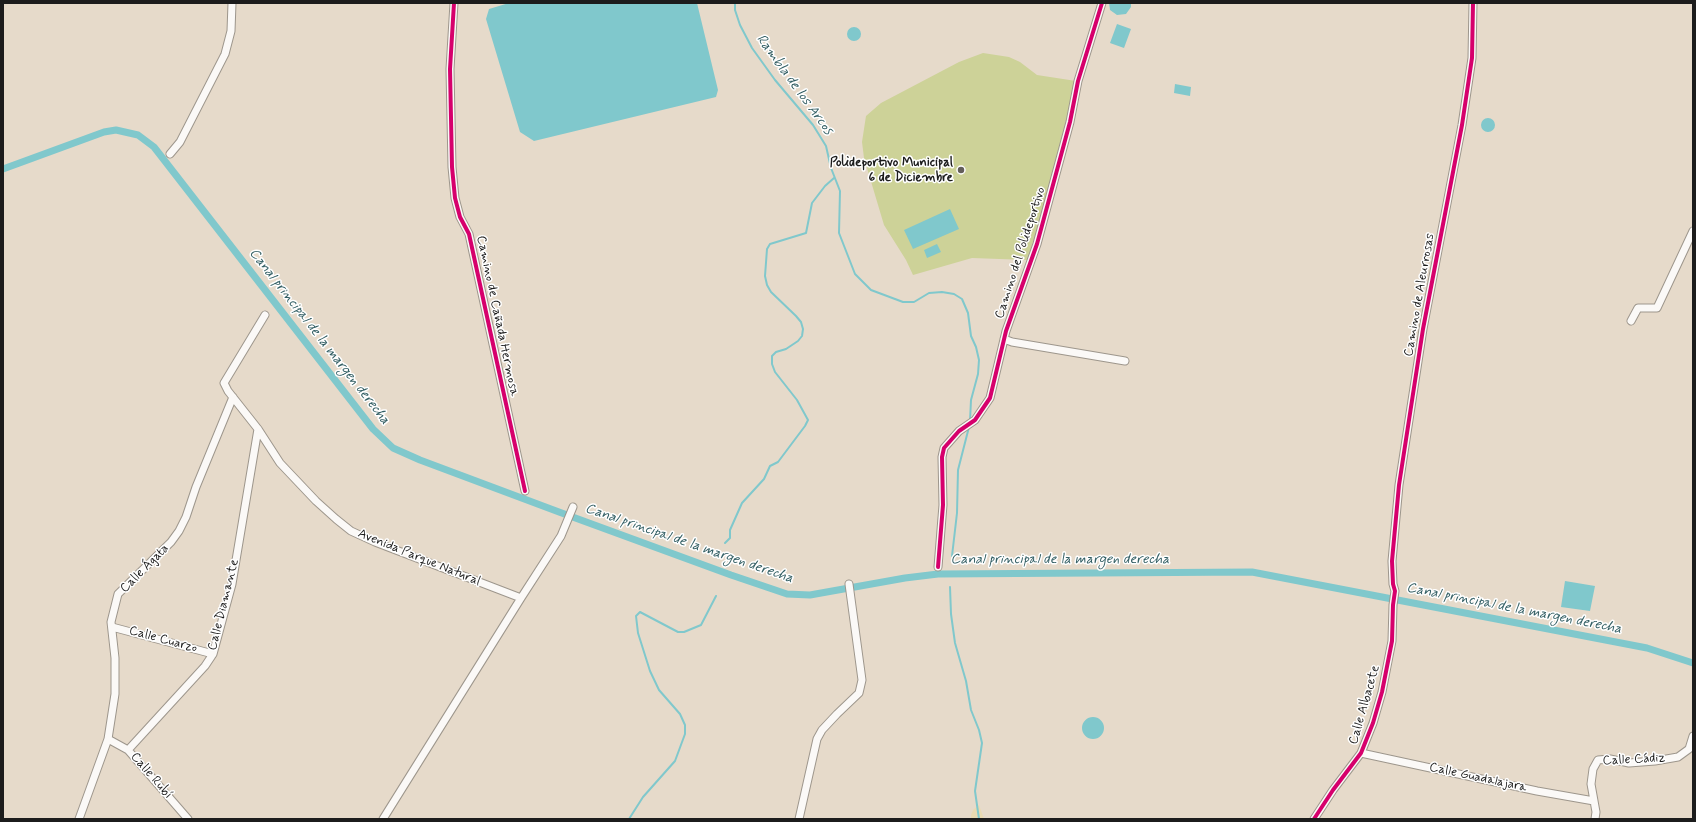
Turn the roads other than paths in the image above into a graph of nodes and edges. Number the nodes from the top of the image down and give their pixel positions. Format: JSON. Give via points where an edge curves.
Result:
{"nodes":[{"id":1,"x":232,"y":3,"type":"edge"},
{"id":2,"x":454,"y":3,"type":"edge"},
{"id":3,"x":1102,"y":3,"type":"edge"},
{"id":4,"x":1473,"y":3,"type":"edge"},
{"id":5,"x":170,"y":154,"type":"dead end"},
{"id":6,"x":1693,"y":231,"type":"edge"},
{"id":7,"x":265,"y":315,"type":"dead end"},
{"id":8,"x":1631,"y":321,"type":"dead end"},
{"id":9,"x":1004,"y":339,"type":"junction"},
{"id":10,"x":1125,"y":361,"type":"dead end"},
{"id":11,"x":233,"y":397,"type":"junction"},
{"id":12,"x":258,"y":429,"type":"junction"},
{"id":13,"x":525,"y":491,"type":"dead end"},
{"id":14,"x":573,"y":508,"type":"dead end"},
{"id":15,"x":938,"y":567,"type":"dead end"},
{"id":16,"x":849,"y":584,"type":"dead end"},
{"id":17,"x":521,"y":598,"type":"junction"},
{"id":18,"x":1392,"y":605,"type":"joint"},
{"id":19,"x":112,"y":627,"type":"junction"},
{"id":20,"x":213,"y":654,"type":"junction"},
{"id":21,"x":1693,"y":736,"type":"edge"},
{"id":22,"x":108,"y":739,"type":"junction"},
{"id":23,"x":128,"y":750,"type":"junction"},
{"id":24,"x":1361,"y":753,"type":"junction"},
{"id":25,"x":1594,"y":801,"type":"junction"},
{"id":26,"x":78,"y":819,"type":"edge"},
{"id":27,"x":188,"y":819,"type":"edge"},
{"id":28,"x":383,"y":819,"type":"edge"},
{"id":29,"x":799,"y":819,"type":"edge"},
{"id":30,"x":1314,"y":819,"type":"edge"},
{"id":31,"x":1595,"y":819,"type":"edge"}],
"edges":[{"from":1,"to":5,"type":"street","via":[[231,31],[226,54],[180,142]]},
{"from":2,"to":13,"type":"street","name":"Camino de Cañada Hermosa","via":[[450,69],[455,198],[460,217],[469,234]]},
{"from":3,"to":9,"type":"street","name":"Camino del Polideportivo","via":[[1078,81],[1070,122],[1037,244]]},
{"from":4,"to":18,"type":"street","name":"Camino de Aleurrosas","via":[[1472,58],[1462,125],[1423,329],[1399,485],[1392,561],[1395,593]]},
{"from":6,"to":8,"type":"street","via":[[1657,308],[1638,308]]},
{"from":7,"to":11,"type":"street","name":"Avenida Parque Natural","via":[[224,383]]},
{"from":9,"to":10,"type":"street"},
{"from":9,"to":15,"type":"street","name":"Camino del Polideportivo","via":[[990,398],[975,420],[959,431],[944,448]]},
{"from":11,"to":12,"type":"street","name":"Avenida Parque Natural"},
{"from":11,"to":19,"type":"street","name":"Calle Ágata","via":[[186,517],[171,542],[118,594]]},
{"from":12,"to":17,"type":"street","name":"Avenida Parque Natural","via":[[280,462],[321,506],[351,530],[375,542]]},
{"from":12,"to":20,"type":"street","name":"Calle Diamante","via":[[232,584]]},
{"from":14,"to":17,"type":"street","via":[[561,536]]},
{"from":16,"to":29,"type":"street","via":[[862,680],[859,693],[827,725],[817,739]]},
{"from":17,"to":28,"type":"street"},
{"from":18,"to":24,"type":"street","name":"Calle Albacete","via":[[1392,641],[1382,692]]},
{"from":19,"to":20,"type":"street","name":"Calle Cuarzo"},
{"from":19,"to":22,"type":"street","name":"Calle Ágata","via":[[115,694]]},
{"from":20,"to":23,"type":"street","name":"Calle Diamante"},
{"from":21,"to":25,"type":"street","name":"Calle Cádiz","via":[[1689,748],[1678,757],[1655,762],[1629,763],[1610,759],[1598,760],[1593,769],[1591,784]]},
{"from":22,"to":23,"type":"street","name":"Calle Rubí"},
{"from":22,"to":26,"type":"street","name":"Calle Ágata"},
{"from":23,"to":27,"type":"street","name":"Calle Rubí"},
{"from":24,"to":25,"type":"street","name":"Calle Guadalajara"},
{"from":24,"to":30,"type":"street","name":"Calle Albacete"},
{"from":25,"to":31,"type":"street","name":"Calle Cádiz"}]}
